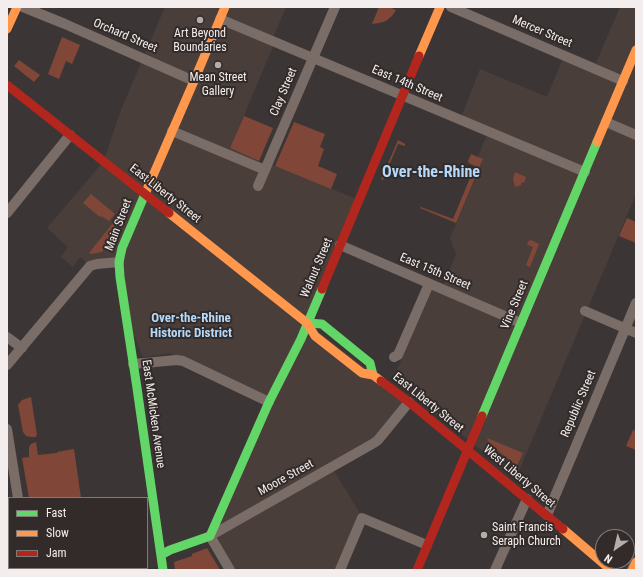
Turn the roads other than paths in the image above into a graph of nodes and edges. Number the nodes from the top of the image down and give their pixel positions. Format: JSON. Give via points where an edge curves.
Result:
{"nodes":[{"id":1,"x":17,"y":7,"type":"edge"},
{"id":2,"x":23,"y":7,"type":"edge"},
{"id":3,"x":225,"y":7,"type":"edge"},
{"id":4,"x":335,"y":7,"type":"edge"},
{"id":5,"x":440,"y":7,"type":"edge"},
{"id":6,"x":451,"y":7,"type":"edge"},
{"id":7,"x":220,"y":19,"type":"junction"},
{"id":8,"x":7,"y":29,"type":"edge"},
{"id":9,"x":636,"y":50,"type":"edge"},
{"id":10,"x":313,"y":58,"type":"junction"},
{"id":11,"x":194,"y":81,"type":"junction"},
{"id":12,"x":623,"y":81,"type":"junction"},
{"id":13,"x":7,"y":85,"type":"edge"},
{"id":14,"x":403,"y":96,"type":"junction"},
{"id":15,"x":606,"y":122,"type":"junction"},
{"id":16,"x":172,"y":131,"type":"junction"},
{"id":17,"x":70,"y":135,"type":"junction"},
{"id":18,"x":636,"y":135,"type":"edge"},
{"id":19,"x":265,"y":170,"type":"junction"},
{"id":20,"x":585,"y":172,"type":"junction"},
{"id":21,"x":258,"y":186,"type":"dead end"},
{"id":22,"x":145,"y":194,"type":"junction"},
{"id":23,"x":7,"y":212,"type":"edge"},
{"id":24,"x":340,"y":246,"type":"junction"},
{"id":25,"x":119,"y":262,"type":"junction"},
{"id":26,"x":429,"y":284,"type":"junction"},
{"id":27,"x":636,"y":303,"type":"edge"},
{"id":28,"x":585,"y":311,"type":"dead end"},
{"id":29,"x":307,"y":323,"type":"junction"},
{"id":30,"x":521,"y":323,"type":"junction"},
{"id":31,"x":625,"y":328,"type":"junction"},
{"id":32,"x":636,"y":333,"type":"edge"},
{"id":33,"x":7,"y":337,"type":"edge"},
{"id":34,"x":22,"y":348,"type":"junction"},
{"id":35,"x":394,"y":357,"type":"dead end"},
{"id":36,"x":133,"y":364,"type":"junction"},
{"id":37,"x":7,"y":366,"type":"edge"},
{"id":38,"x":373,"y":375,"type":"junction"},
{"id":39,"x":269,"y":402,"type":"junction"},
{"id":40,"x":408,"y":402,"type":"junction"},
{"id":41,"x":7,"y":429,"type":"edge"},
{"id":42,"x":467,"y":450,"type":"junction"},
{"id":43,"x":11,"y":476,"type":"edge"},
{"id":44,"x":18,"y":497,"type":"edge"},
{"id":45,"x":527,"y":498,"type":"junction"},
{"id":46,"x":546,"y":515,"type":"junction"},
{"id":47,"x":210,"y":536,"type":"junction"},
{"id":48,"x":427,"y":545,"type":"junction"},
{"id":49,"x":161,"y":555,"type":"junction"},
{"id":50,"x":636,"y":562,"type":"edge"},
{"id":51,"x":163,"y":570,"type":"edge"},
{"id":52,"x":230,"y":570,"type":"edge"},
{"id":53,"x":340,"y":570,"type":"edge"},
{"id":54,"x":417,"y":570,"type":"edge"},
{"id":55,"x":495,"y":570,"type":"edge"},
{"id":56,"x":611,"y":570,"type":"edge"},
{"id":57,"x":632,"y":570,"type":"edge"}],
"edges":[{"from":1,"to":8,"type":"main road"},
{"from":2,"to":11,"type":"street","name":"Orchard Street"},
{"from":3,"to":7,"type":"main road","name":"Main Street"},
{"from":4,"to":10,"type":"street","name":"Clay Street"},
{"from":5,"to":14,"type":"main road","name":"Walnut Street"},
{"from":6,"to":12,"type":"street","name":"Mercer Street"},
{"from":7,"to":10,"type":"street","name":"East 14th Street"},
{"from":7,"to":11,"type":"main road","name":"Main Street"},
{"from":9,"to":12,"type":"main road","name":"Vine Street"},
{"from":10,"to":14,"type":"street","name":"East 14th Street"},
{"from":10,"to":19,"type":"street","name":"Clay Street"},
{"from":11,"to":16,"type":"main road","name":"Main Street"},
{"from":12,"to":15,"type":"main road","name":"Vine Street"},
{"from":13,"to":17,"type":"main road","name":"East Liberty Street"},
{"from":14,"to":20,"type":"street","name":"East 14th Street"},
{"from":14,"to":24,"type":"main road","name":"Walnut Street"},
{"from":15,"to":18,"type":"street"},
{"from":15,"to":20,"type":"main road","name":"Vine Street"},
{"from":16,"to":19,"type":"street"},
{"from":16,"to":22,"type":"main road","name":"Main Street"},
{"from":17,"to":22,"type":"main road","name":"East Liberty Street"},
{"from":17,"to":23,"type":"street"},
{"from":19,"to":21,"type":"street","name":"Clay Street"},
{"from":20,"to":30,"type":"main road","name":"Vine Street"},
{"from":22,"to":25,"type":"main road","name":"Main Street","via":[[122,248]]},
{"from":22,"to":29,"type":"main road","name":"East Liberty Street"},
{"from":24,"to":26,"type":"street","name":"East 15th Street"},
{"from":24,"to":29,"type":"main road","name":"Walnut Street"},
{"from":25,"to":34,"type":"street","name":"Main Street","via":[[90,266]]},
{"from":25,"to":36,"type":"main road","name":"East McMicken Avenue"},
{"from":26,"to":30,"type":"street","name":"East 15th Street"},
{"from":26,"to":35,"type":"street","via":[[398,355]]},
{"from":27,"to":31,"type":"street","name":"Republic Street"},
{"from":28,"to":31,"type":"street"},
{"from":29,"to":38,"type":"main road","name":"East Liberty Street","via":[[315,336],[362,373]]},
{"from":29,"to":38,"type":"main road","name":"East Liberty Street","via":[[322,324],[370,363]]},
{"from":29,"to":39,"type":"main road","name":"Walnut Street"},
{"from":30,"to":42,"type":"main road","name":"Vine Street"},
{"from":31,"to":32,"type":"street"},
{"from":31,"to":46,"type":"street","name":"Republic Street"},
{"from":33,"to":34,"type":"street"},
{"from":34,"to":37,"type":"street","name":"Main Street"},
{"from":36,"to":39,"type":"street","via":[[183,361]]},
{"from":36,"to":49,"type":"main road","name":"East McMicken Avenue"},
{"from":38,"to":40,"type":"main road","name":"East Liberty Street"},
{"from":39,"to":47,"type":"main road","name":"Walnut Street"},
{"from":40,"to":42,"type":"main road","name":"East Liberty Street"},
{"from":40,"to":47,"type":"street","name":"Moore Street","via":[[374,443]]},
{"from":41,"to":43,"type":"street"},
{"from":42,"to":45,"type":"main road","name":"West Liberty Street"},
{"from":42,"to":48,"type":"main road","name":"Vine Street"},
{"from":43,"to":44,"type":"street"},
{"from":45,"to":46,"type":"main road","name":"West Liberty Street"},
{"from":45,"to":55,"type":"street"},
{"from":46,"to":56,"type":"main road","name":"West Liberty Street"},
{"from":47,"to":49,"type":"main road","name":"Moore Street"},
{"from":47,"to":52,"type":"street"},
{"from":48,"to":53,"type":"street","via":[[362,518]]},
{"from":48,"to":54,"type":"main road","name":"Vine Street"},
{"from":49,"to":51,"type":"main road","name":"East McMicken Avenue"},
{"from":50,"to":57,"type":"main road"}]}
